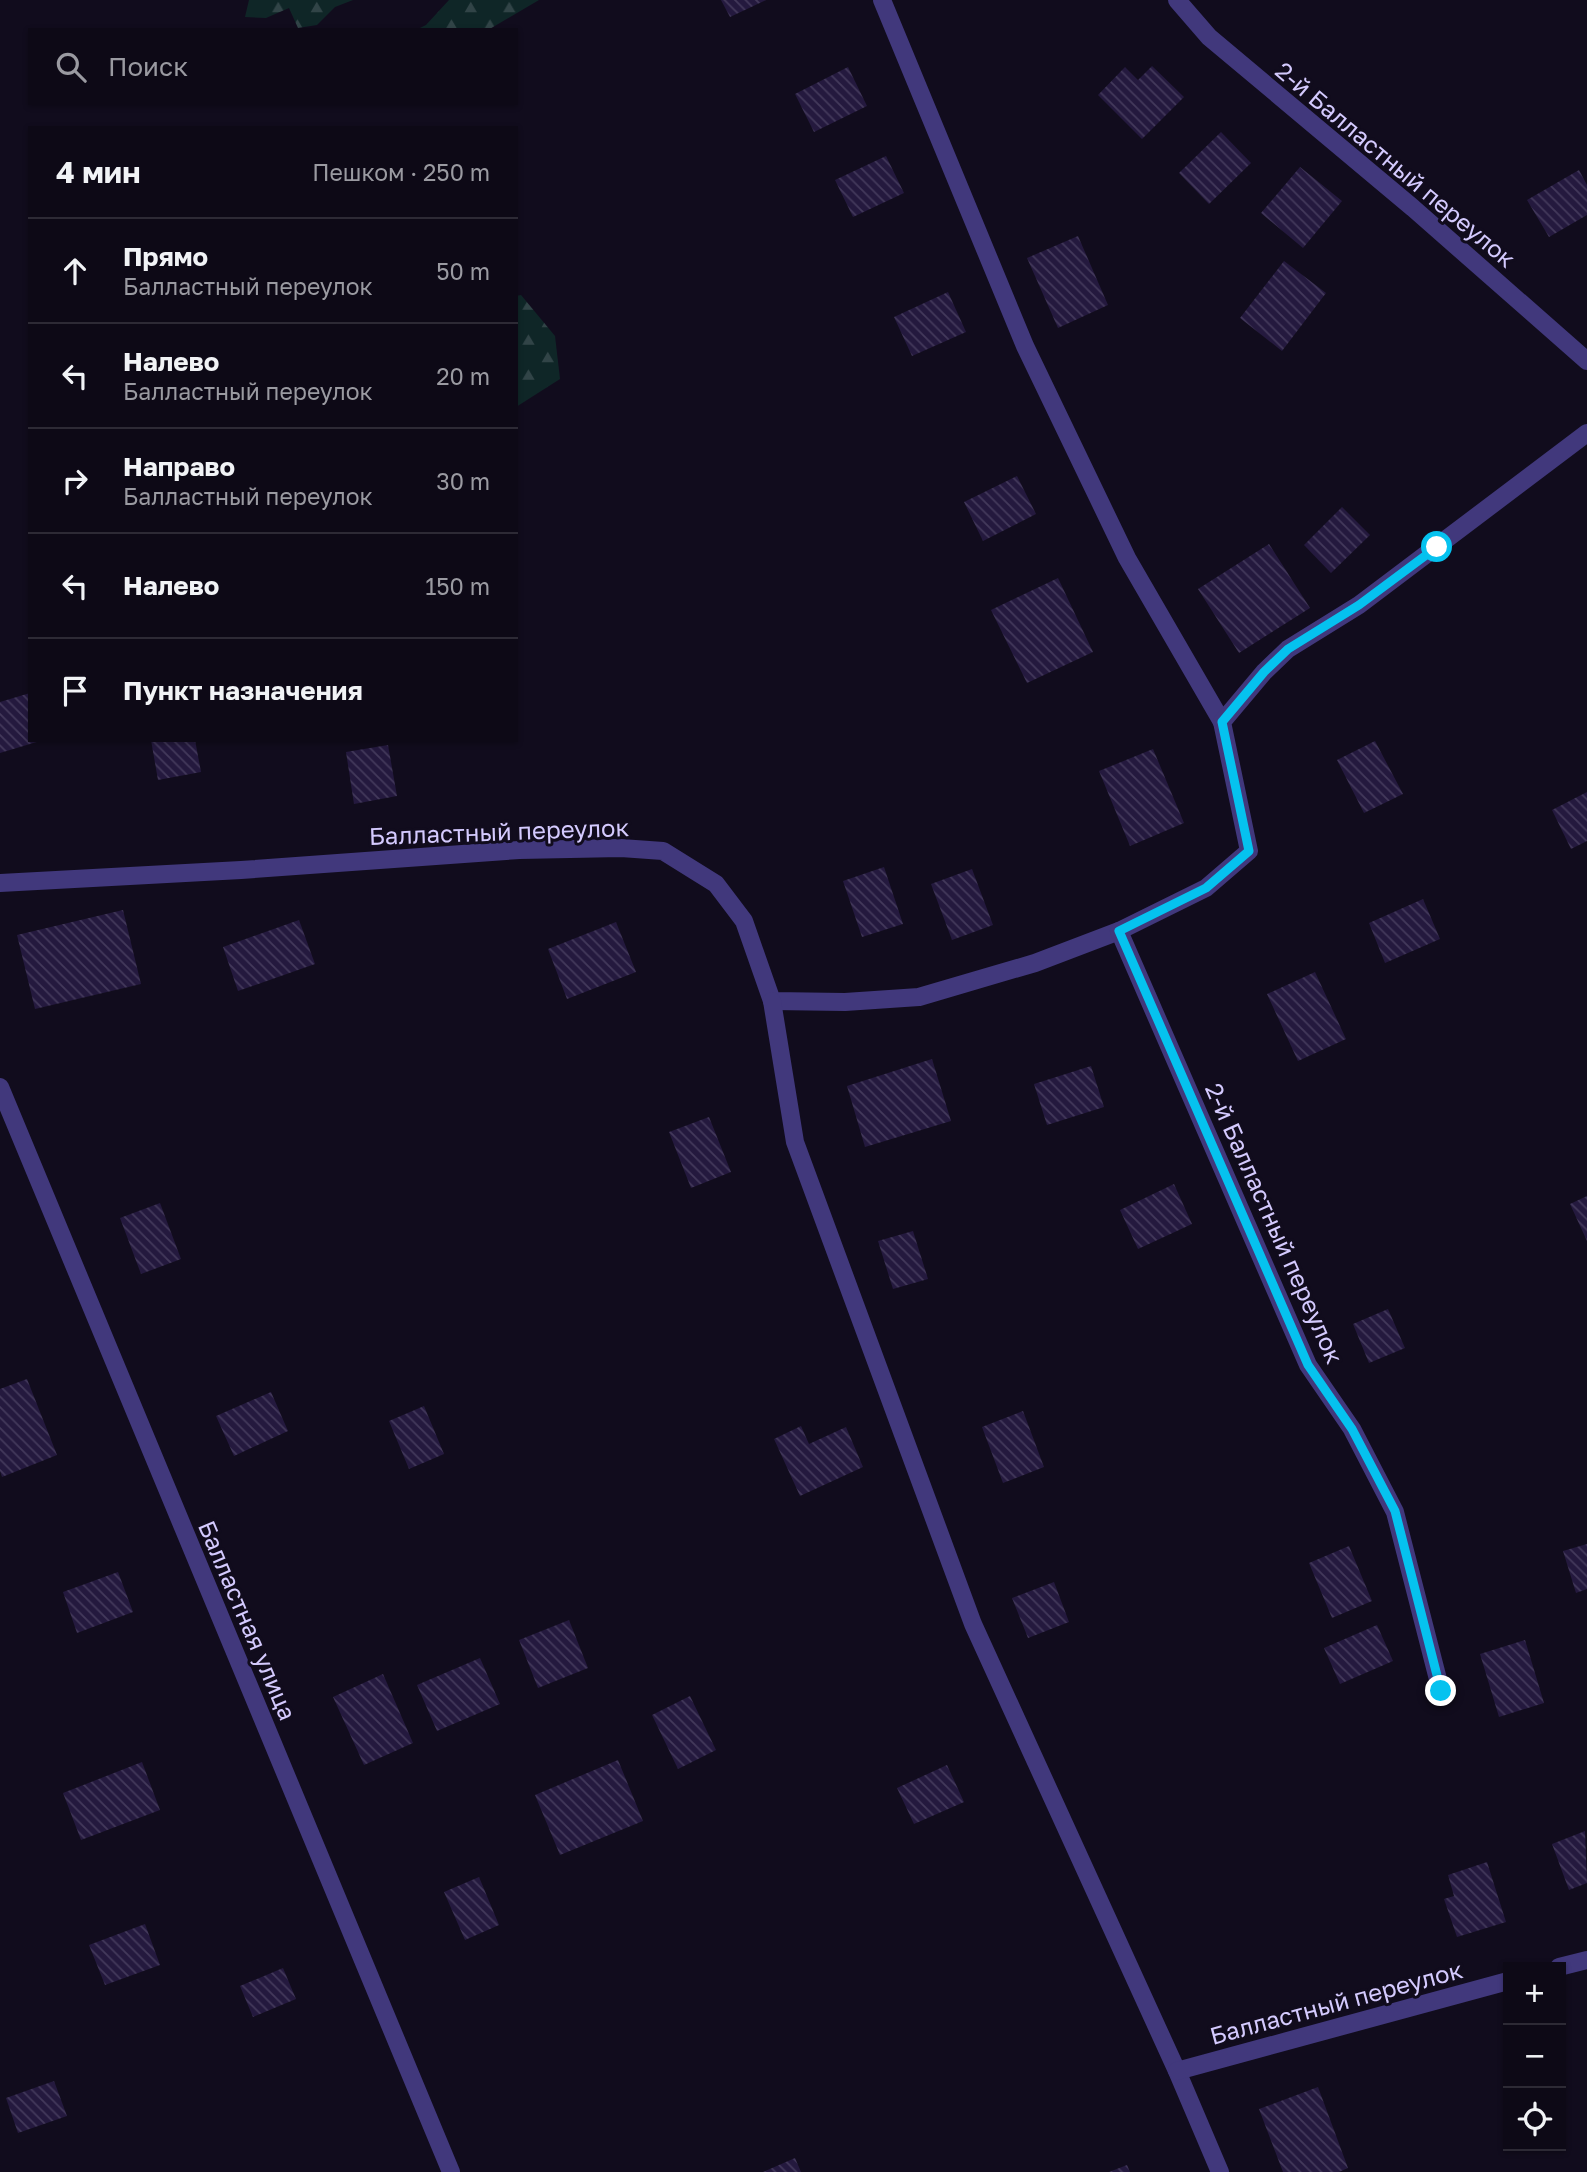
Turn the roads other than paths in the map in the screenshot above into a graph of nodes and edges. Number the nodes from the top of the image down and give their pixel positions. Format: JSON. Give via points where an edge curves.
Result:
{"nodes":[{"id":1,"x":882,"y":0,"type":"edge"},
{"id":2,"x":1177,"y":0,"type":"edge"},
{"id":3,"x":1587,"y":361,"type":"edge"},
{"id":4,"x":1587,"y":433,"type":"edge"},
{"id":5,"x":1222,"y":722,"type":"junction"},
{"id":6,"x":0,"y":883,"type":"edge"},
{"id":7,"x":1119,"y":931,"type":"junction"},
{"id":8,"x":772,"y":1001,"type":"junction"},
{"id":9,"x":0,"y":1087,"type":"edge"},
{"id":10,"x":1441,"y":1691,"type":"dead end"},
{"id":11,"x":1587,"y":1960,"type":"edge"},
{"id":12,"x":1566,"y":1965,"type":"edge"},
{"id":13,"x":1503,"y":1982,"type":"edge"},
{"id":14,"x":1177,"y":2071,"type":"junction"},
{"id":15,"x":450,"y":2172,"type":"edge"},
{"id":16,"x":1220,"y":2172,"type":"edge"}],
"edges":[{"from":1,"to":5,"type":"street","via":[[1025,346],[1127,558]]},
{"from":2,"to":3,"type":"street","name":"2-й Балластный переулок","via":[[1209,37]]},
{"from":4,"to":5,"type":"street","via":[[1359,605],[1288,649]]},
{"from":5,"to":7,"type":"street","via":[[1249,851],[1206,888]]},
{"from":6,"to":8,"type":"street","name":"Балластный переулок","via":[[519,850],[663,851],[716,884],[744,920]]},
{"from":7,"to":8,"type":"street","via":[[1035,964],[919,997]]},
{"from":7,"to":10,"type":"street","name":"2-й Балластный переулок","via":[[1308,1365],[1352,1429],[1395,1511]]},
{"from":8,"to":14,"type":"street","name":"Балластный переулок","via":[[795,1142],[973,1624]]},
{"from":9,"to":15,"type":"street","name":"Балластная улица"},
{"from":11,"to":12,"type":"street"},
{"from":13,"to":14,"type":"street","name":"Балластный переулок"},
{"from":14,"to":16,"type":"street","name":"Балластный переулок"}]}
